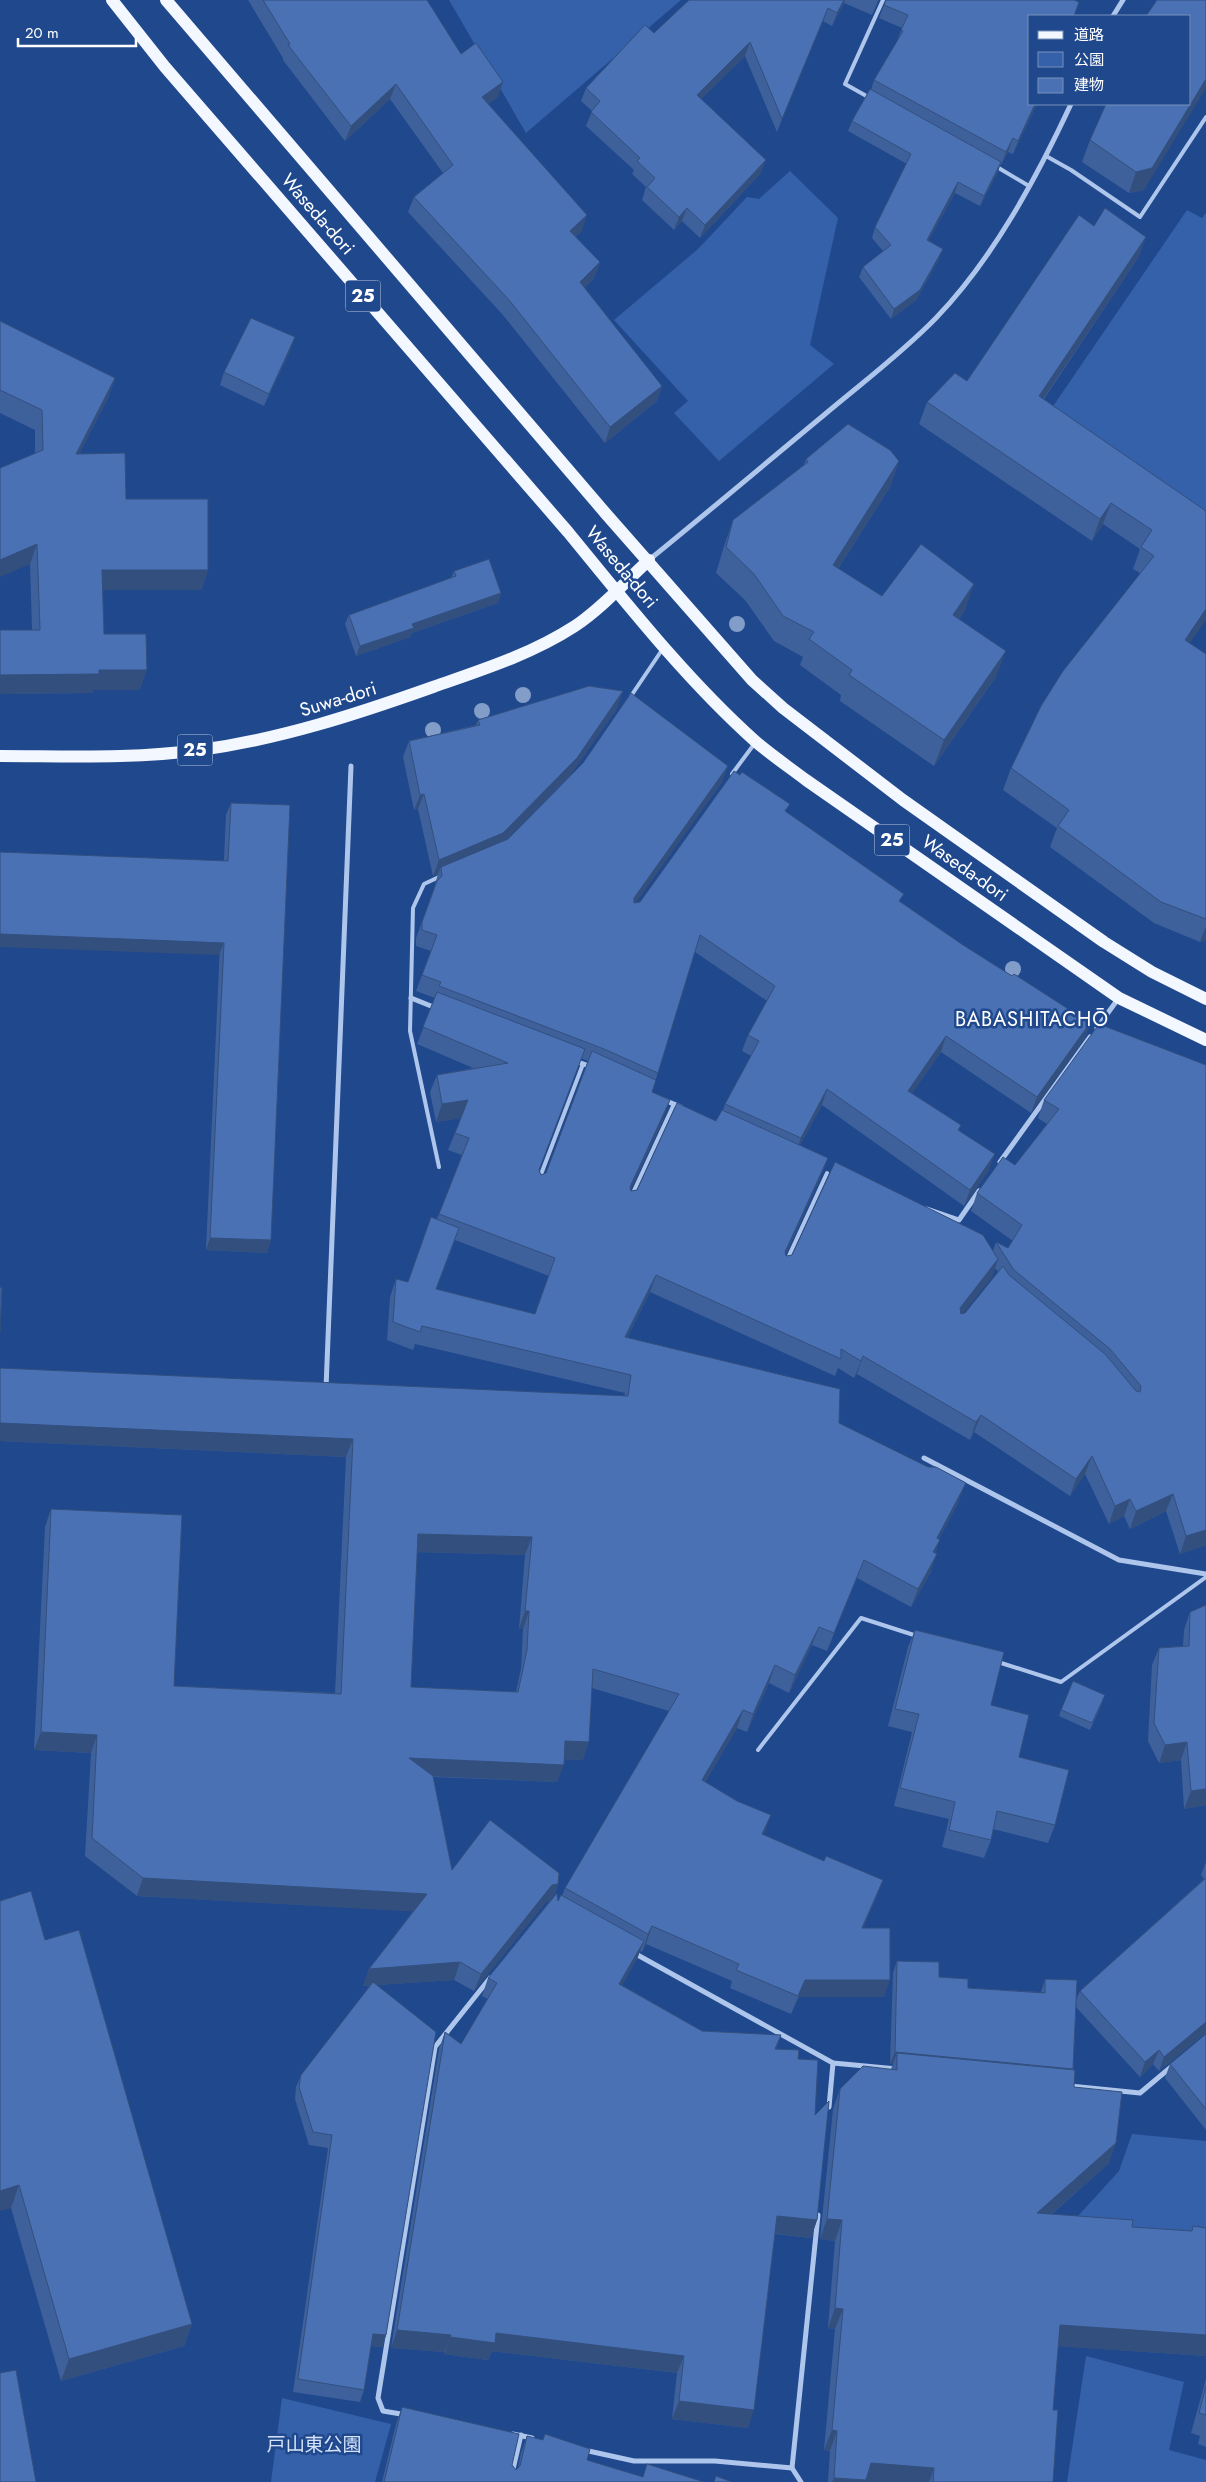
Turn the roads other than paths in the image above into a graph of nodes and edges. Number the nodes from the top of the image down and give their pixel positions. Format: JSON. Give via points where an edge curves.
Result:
{"nodes":[{"id":1,"x":112,"y":0,"type":"edge"},
{"id":2,"x":166,"y":0,"type":"edge"},
{"id":3,"x":883,"y":0,"type":"edge"},
{"id":4,"x":1123,"y":0,"type":"edge"},
{"id":5,"x":1114,"y":15,"type":"edge"},
{"id":6,"x":878,"y":102,"type":"edge"},
{"id":7,"x":1071,"y":105,"type":"edge"},
{"id":8,"x":1206,"y":117,"type":"edge"},
{"id":9,"x":1046,"y":156,"type":"junction"},
{"id":10,"x":996,"y":166,"type":"edge"},
{"id":11,"x":1029,"y":186,"type":"junction"},
{"id":12,"x":649,"y":560,"type":"junction"},
{"id":13,"x":616,"y":590,"type":"junction"},
{"id":14,"x":665,"y":646,"type":"junction"},
{"id":15,"x":626,"y":702,"type":"edge"},
{"id":16,"x":756,"y":742,"type":"junction"},
{"id":17,"x":0,"y":756,"type":"edge"},
{"id":18,"x":351,"y":766,"type":"dead end"},
{"id":19,"x":728,"y":780,"type":"edge"},
{"id":20,"x":441,"y":877,"type":"edge"},
{"id":21,"x":411,"y":998,"type":"junction"},
{"id":22,"x":1119,"y":998,"type":"junction"},
{"id":23,"x":1206,"y":999,"type":"edge"},
{"id":24,"x":447,"y":1012,"type":"edge"},
{"id":25,"x":1206,"y":1040,"type":"edge"},
{"id":26,"x":565,"y":1057,"type":"edge"},
{"id":27,"x":583,"y":1064,"type":"junction"},
{"id":28,"x":597,"y":1069,"type":"edge"},
{"id":29,"x":657,"y":1096,"type":"edge"},
{"id":30,"x":674,"y":1104,"type":"junction"},
{"id":31,"x":692,"y":1112,"type":"edge"},
{"id":32,"x":439,"y":1167,"type":"dead end"},
{"id":33,"x":818,"y":1169,"type":"edge"},
{"id":34,"x":994,"y":1171,"type":"edge"},
{"id":35,"x":829,"y":1174,"type":"joint"},
{"id":36,"x":539,"y":1180,"type":"edge"},
{"id":37,"x":982,"y":1187,"type":"edge"},
{"id":38,"x":631,"y":1198,"type":"edge"},
{"id":39,"x":922,"y":1207,"type":"edge"},
{"id":40,"x":959,"y":1220,"type":"junction"},
{"id":41,"x":964,"y":1228,"type":"edge"},
{"id":42,"x":786,"y":1262,"type":"edge"},
{"id":43,"x":326,"y":1395,"type":"edge"},
{"id":44,"x":924,"y":1458,"type":"dead end"},
{"id":45,"x":1206,"y":1575,"type":"edge"},
{"id":46,"x":927,"y":1639,"type":"edge"},
{"id":47,"x":994,"y":1661,"type":"edge"},
{"id":48,"x":758,"y":1750,"type":"dead end"},
{"id":49,"x":626,"y":1948,"type":"edge"},
{"id":50,"x":495,"y":1972,"type":"edge"},
{"id":51,"x":833,"y":2062,"type":"junction"},
{"id":52,"x":1177,"y":2063,"type":"edge"},
{"id":53,"x":902,"y":2069,"type":"edge"},
{"id":54,"x":1061,"y":2085,"type":"edge"},
{"id":55,"x":828,"y":2112,"type":"edge"},
{"id":56,"x":818,"y":2211,"type":"edge"},
{"id":57,"x":413,"y":2416,"type":"edge"},
{"id":58,"x":511,"y":2434,"type":"edge"},
{"id":59,"x":521,"y":2435,"type":"junction"},
{"id":60,"x":540,"y":2440,"type":"edge"},
{"id":61,"x":577,"y":2448,"type":"edge"},
{"id":62,"x":792,"y":2468,"type":"junction"},
{"id":63,"x":510,"y":2482,"type":"edge"},
{"id":64,"x":801,"y":2482,"type":"edge"}],
"edges":[{"from":1,"to":13,"type":"main road","name":"Waseda-dori","number":"25","via":[[164,66]]},
{"from":2,"to":12,"type":"main road","name":"Waseda-dori","number":"25"},
{"from":3,"to":6,"type":"lane","via":[[845,84]]},
{"from":4,"to":5,"type":"street"},
{"from":7,"to":9,"type":"street"},
{"from":8,"to":9,"type":"lane","via":[[1140,217]]},
{"from":9,"to":11,"type":"street"},
{"from":10,"to":11,"type":"lane"},
{"from":11,"to":12,"type":"street","via":[[975,271],[937,317],[890,361]]},
{"from":12,"to":13,"type":"main road","name":"Suwa-dori","number":"25"},
{"from":12,"to":23,"type":"main road","name":"Waseda-dori","number":"25","via":[[752,680],[783,708],[903,800],[1104,942],[1152,972]]},
{"from":13,"to":14,"type":"main road","name":"Waseda-dori","number":"25"},
{"from":13,"to":17,"type":"main road","name":"Suwa-dori","number":"25","via":[[577,624],[521,655],[331,722],[200,750],[109,757]]},
{"from":14,"to":15,"type":"lane"},
{"from":14,"to":16,"type":"main road","name":"Waseda-dori","number":"25","via":[[718,706]]},
{"from":16,"to":19,"type":"lane"},
{"from":16,"to":22,"type":"main road","name":"Waseda-dori","number":"25"},
{"from":18,"to":43,"type":"street"},
{"from":20,"to":21,"type":"lane","via":[[424,884],[413,908]]},
{"from":21,"to":24,"type":"street"},
{"from":21,"to":32,"type":"lane","via":[[410,1031]]},
{"from":22,"to":25,"type":"main road","name":"Waseda-dori","number":"25"},
{"from":22,"to":34,"type":"street"},
{"from":26,"to":27,"type":"street"},
{"from":27,"to":28,"type":"street"},
{"from":27,"to":36,"type":"lane"},
{"from":29,"to":30,"type":"street"},
{"from":30,"to":31,"type":"street"},
{"from":30,"to":38,"type":"lane"},
{"from":33,"to":35,"type":"street"},
{"from":35,"to":42,"type":"lane"},
{"from":37,"to":40,"type":"street"},
{"from":39,"to":40,"type":"street"},
{"from":40,"to":41,"type":"lane"},
{"from":44,"to":45,"type":"street","via":[[1119,1560]]},
{"from":45,"to":47,"type":"lane","via":[[1061,1682]]},
{"from":46,"to":48,"type":"lane","via":[[861,1618]]},
{"from":49,"to":51,"type":"street"},
{"from":50,"to":57,"type":"street","via":[[434,2047],[378,2398],[384,2411]]},
{"from":51,"to":53,"type":"street"},
{"from":51,"to":55,"type":"street"},
{"from":52,"to":54,"type":"street","via":[[1140,2093]]},
{"from":56,"to":62,"type":"street"},
{"from":58,"to":59,"type":"street"},
{"from":59,"to":60,"type":"street"},
{"from":59,"to":63,"type":"street"},
{"from":61,"to":62,"type":"street","via":[[634,2461],[715,2461]]},
{"from":62,"to":64,"type":"street"}]}
